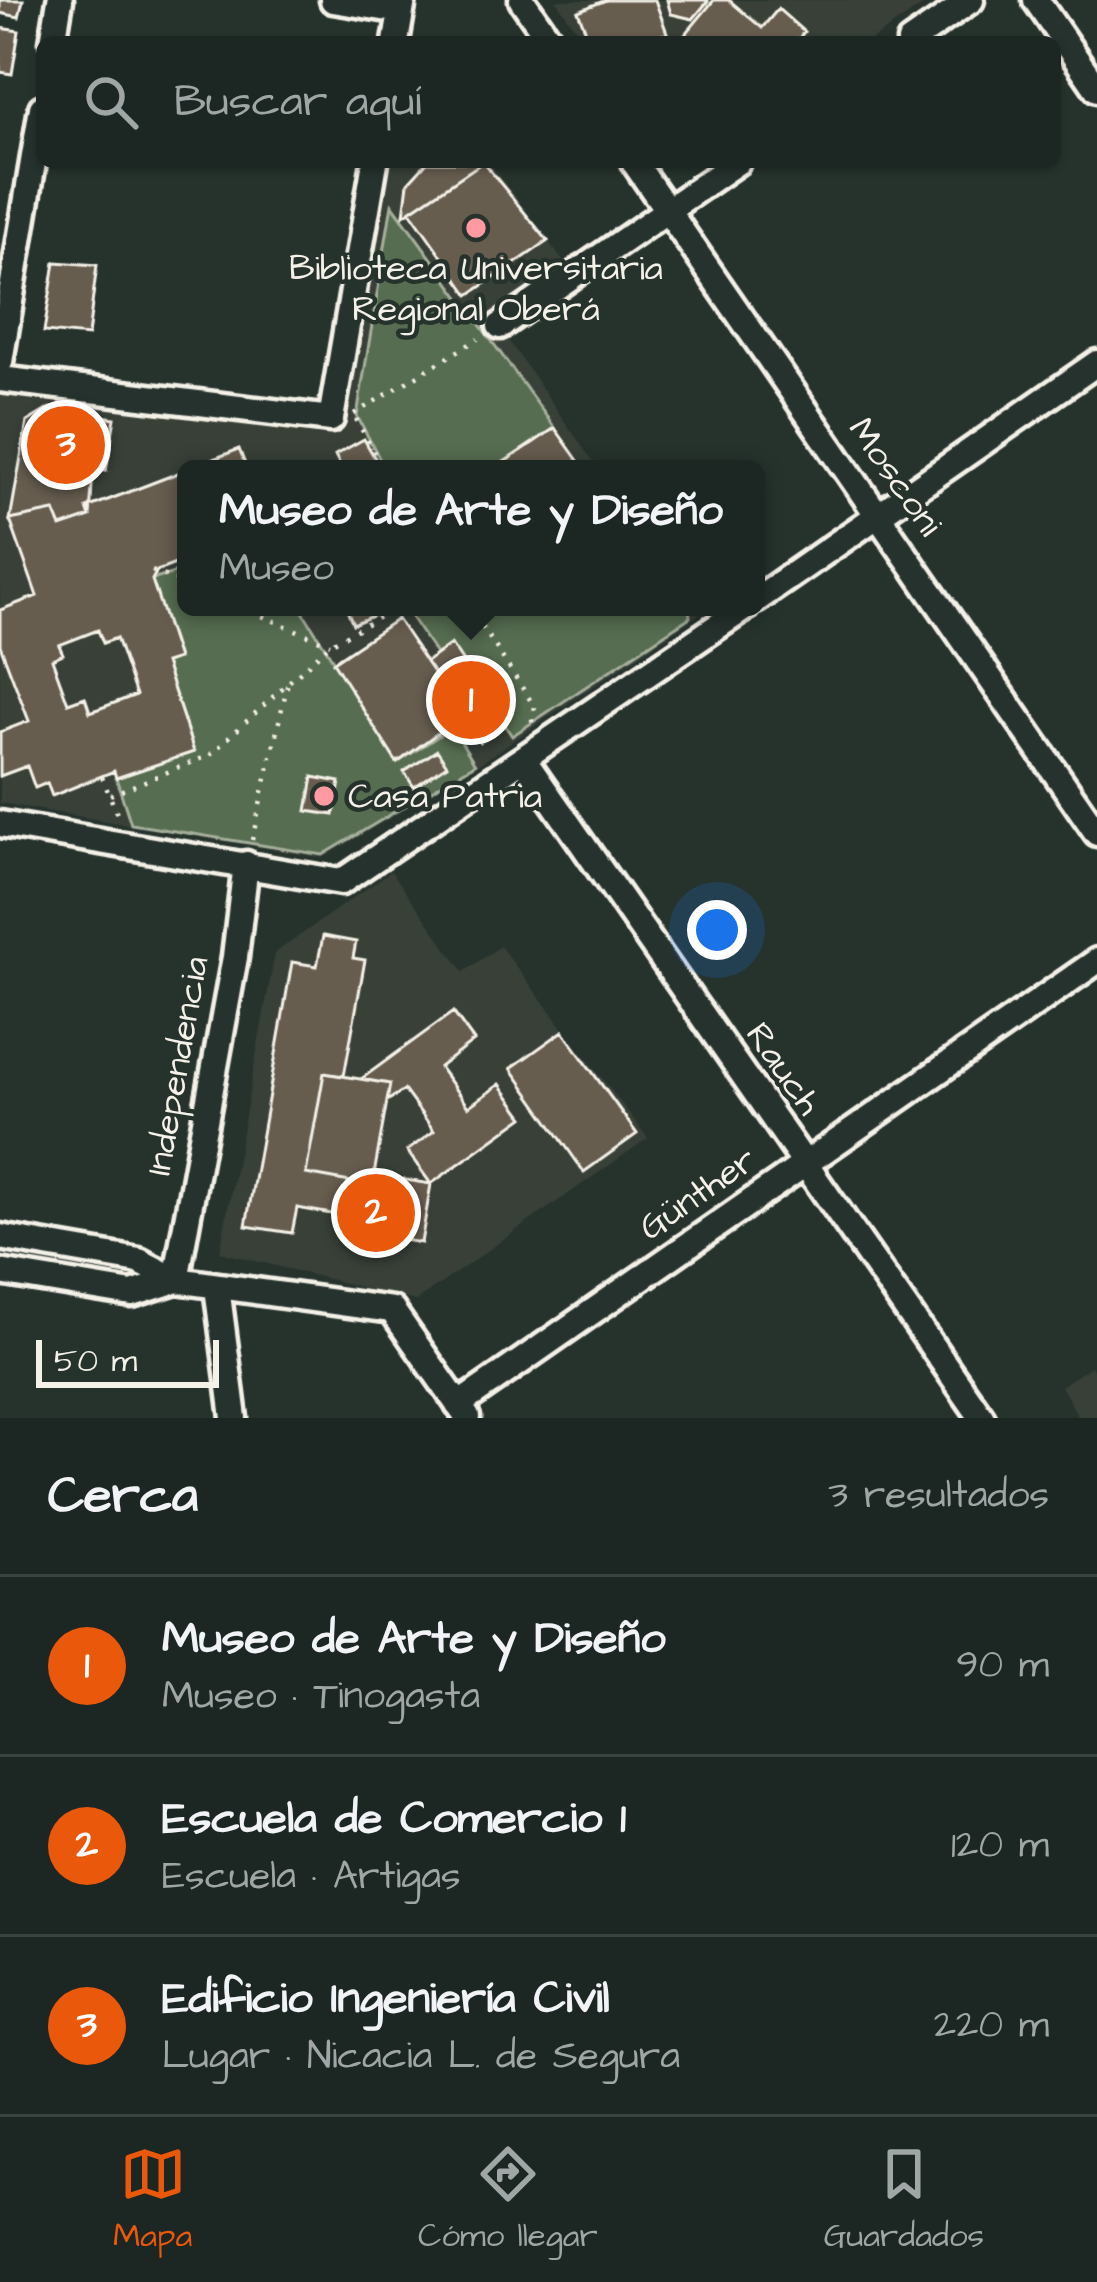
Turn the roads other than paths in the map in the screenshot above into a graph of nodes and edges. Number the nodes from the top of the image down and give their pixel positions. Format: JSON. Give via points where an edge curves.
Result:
{"nodes":[{"id":1,"x":60,"y":0,"type":"edge"},
{"id":2,"x":333,"y":0,"type":"edge"},
{"id":3,"x":522,"y":0,"type":"edge"},
{"id":4,"x":971,"y":0,"type":"edge"},
{"id":5,"x":1036,"y":0,"type":"edge"},
{"id":6,"x":402,"y":6,"type":"edge"},
{"id":7,"x":54,"y":36,"type":"edge"},
{"id":8,"x":397,"y":36,"type":"edge"},
{"id":9,"x":547,"y":36,"type":"edge"},
{"id":10,"x":919,"y":36,"type":"edge"},
{"id":11,"x":1061,"y":36,"type":"edge"},
{"id":12,"x":1061,"y":36,"type":"edge"},
{"id":13,"x":1097,"y":89,"type":"edge"},
{"id":14,"x":36,"y":145,"type":"edge"},
{"id":15,"x":374,"y":168,"type":"edge"},
{"id":16,"x":638,"y":168,"type":"edge"},
{"id":17,"x":727,"y":168,"type":"edge"},
{"id":18,"x":667,"y":210,"type":"junction"},
{"id":19,"x":500,"y":326,"type":"road end"},
{"id":20,"x":0,"y":362,"type":"edge"},
{"id":21,"x":1097,"y":363,"type":"edge"},
{"id":22,"x":0,"y":379,"type":"edge"},
{"id":23,"x":878,"y":516,"type":"junction"},
{"id":24,"x":765,"y":594,"type":"edge"},
{"id":25,"x":733,"y":616,"type":"edge"},
{"id":26,"x":524,"y":760,"type":"junction"},
{"id":27,"x":0,"y":824,"type":"edge"},
{"id":28,"x":1097,"y":833,"type":"edge"},
{"id":29,"x":246,"y":864,"type":"junction"},
{"id":30,"x":1097,"y":961,"type":"edge"},
{"id":31,"x":805,"y":1164,"type":"junction"},
{"id":32,"x":0,"y":1237,"type":"edge"},
{"id":33,"x":0,"y":1272,"type":"edge"},
{"id":34,"x":176,"y":1280,"type":"junction"},
{"id":35,"x":217,"y":1287,"type":"junction"},
{"id":36,"x":463,"y":1412,"type":"edge"},
{"id":37,"x":235,"y":1418,"type":"edge"},
{"id":38,"x":982,"y":1418,"type":"edge"}],
"edges":[{"from":1,"to":7,"type":"street"},
{"from":2,"to":6,"type":"street"},
{"from":3,"to":9,"type":"street"},
{"from":4,"to":10,"type":"street"},
{"from":5,"to":11,"type":"street"},
{"from":6,"to":8,"type":"street"},
{"from":12,"to":13,"type":"street"},
{"from":14,"to":20,"type":"street"},
{"from":15,"to":22,"type":"street","via":[[331,418]]},
{"from":16,"to":18,"type":"street","name":"Mosconi"},
{"from":17,"to":18,"type":"street"},
{"from":18,"to":19,"type":"street"},
{"from":18,"to":23,"type":"street","name":"Mosconi"},
{"from":21,"to":23,"type":"street"},
{"from":23,"to":24,"type":"street"},
{"from":23,"to":28,"type":"street","name":"Mosconi"},
{"from":25,"to":26,"type":"street"},
{"from":26,"to":29,"type":"street","via":[[341,882]]},
{"from":26,"to":31,"type":"street","name":"Rauch"},
{"from":27,"to":29,"type":"street"},
{"from":29,"to":34,"type":"street","name":"Independencia"},
{"from":30,"to":31,"type":"street","name":"Günther"},
{"from":31,"to":36,"type":"street","name":"Günther"},
{"from":31,"to":38,"type":"street","name":"Rauch"},
{"from":32,"to":34,"type":"street","via":[[139,1261]]},
{"from":33,"to":34,"type":"street","via":[[132,1294]]},
{"from":34,"to":35,"type":"street"},
{"from":35,"to":36,"type":"street","via":[[392,1310]]},
{"from":35,"to":37,"type":"street"}]}
